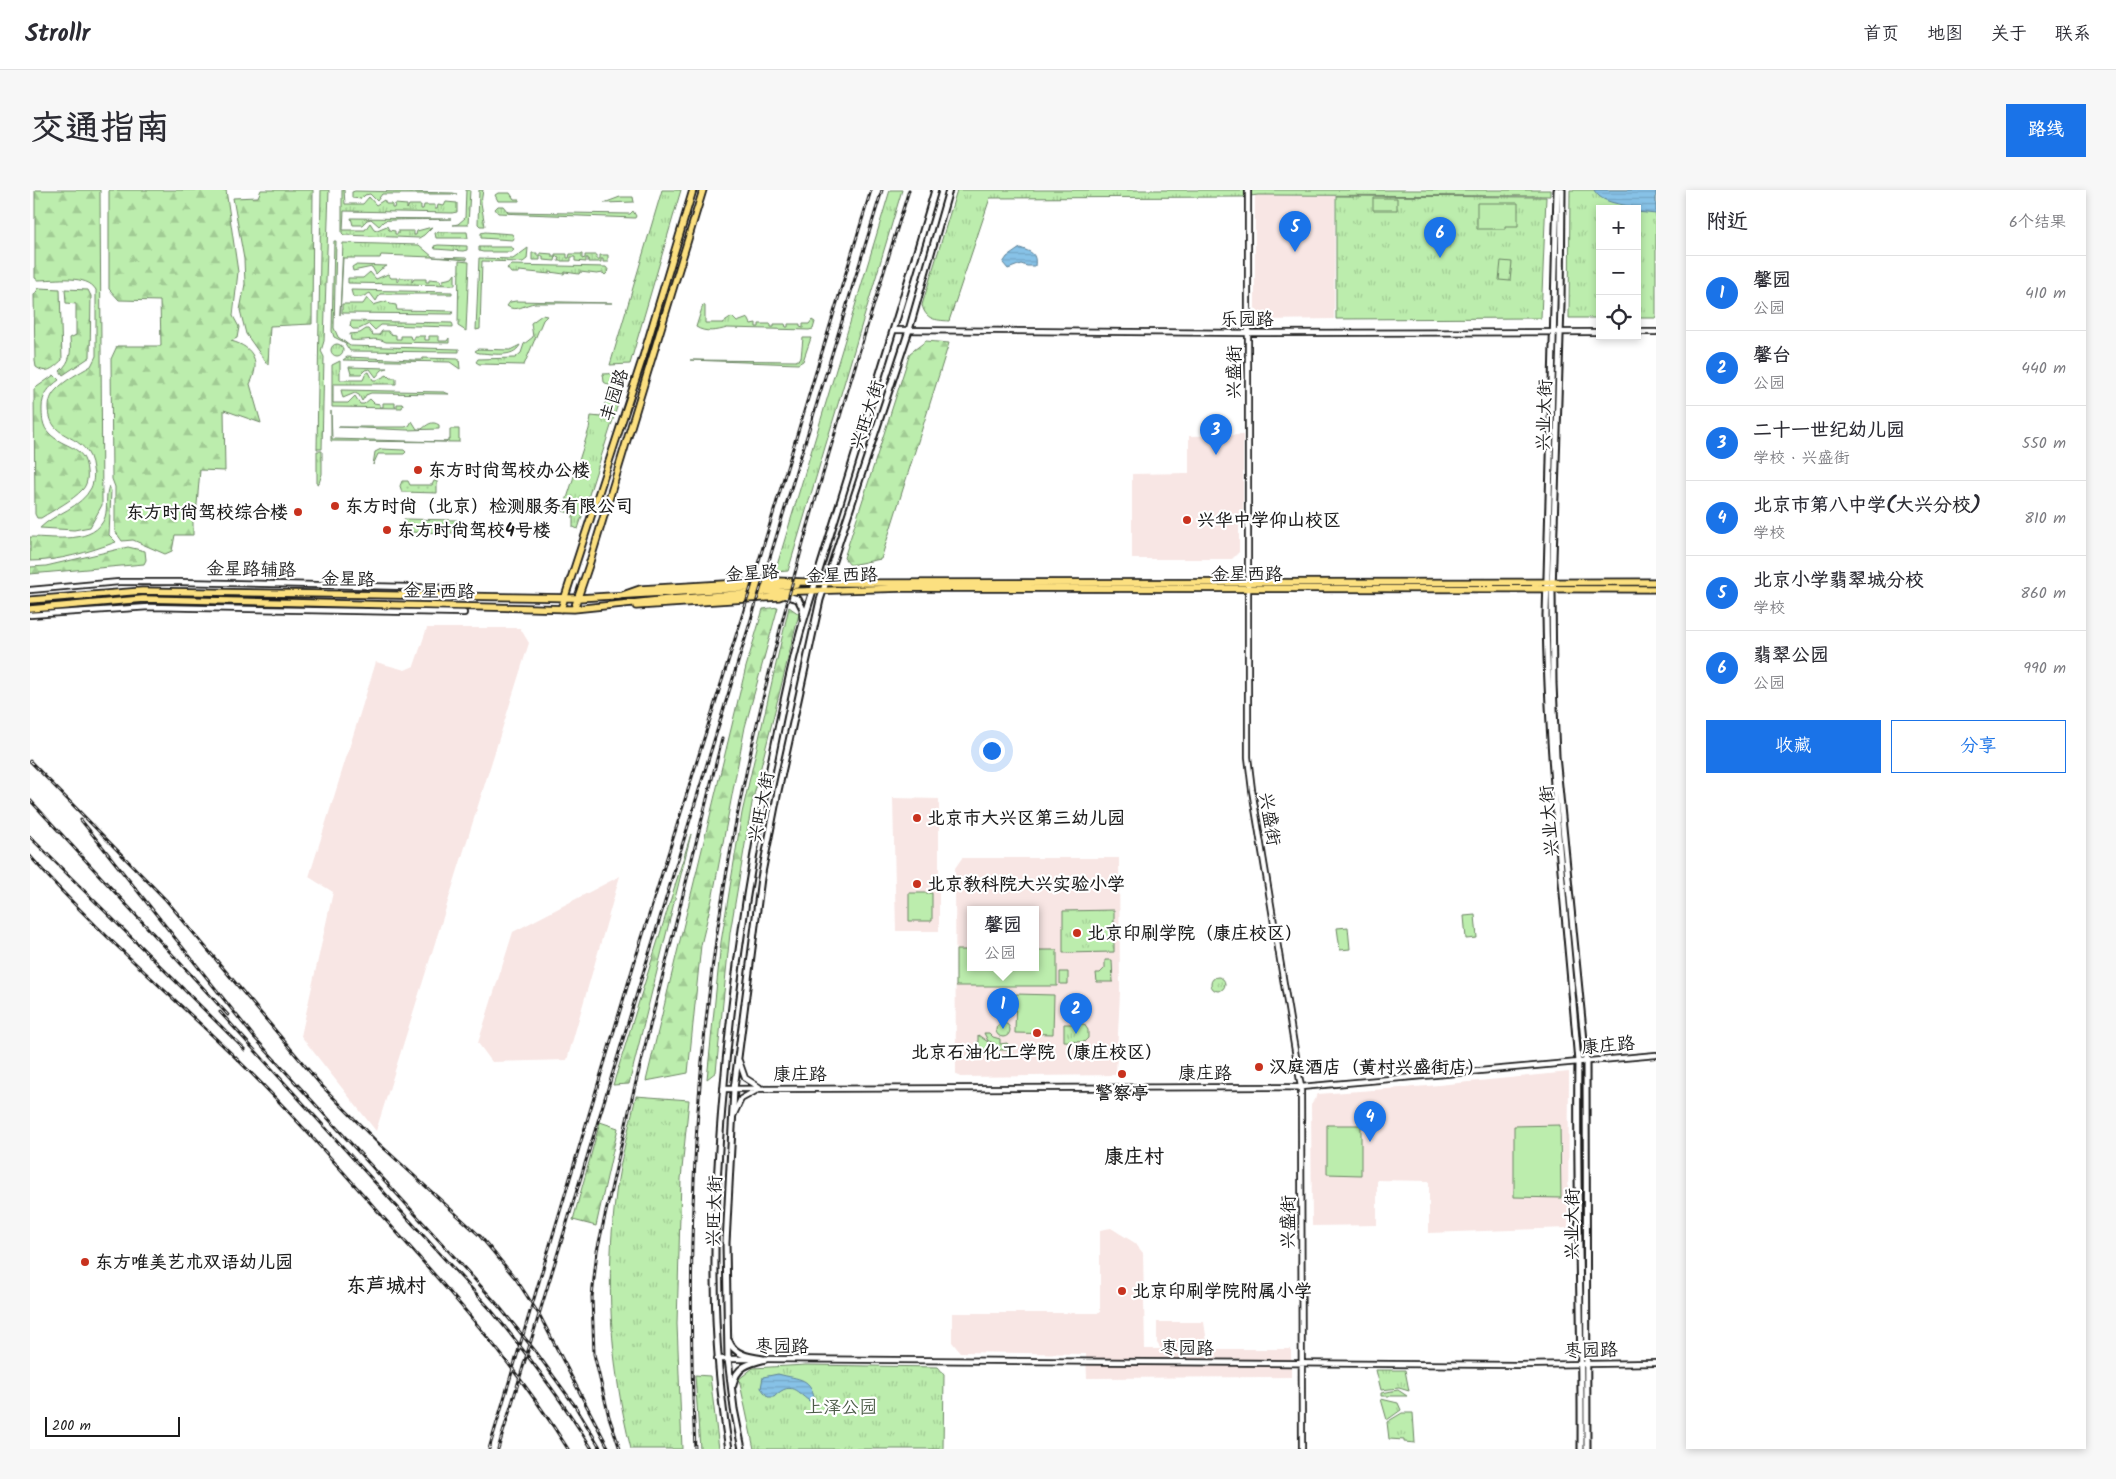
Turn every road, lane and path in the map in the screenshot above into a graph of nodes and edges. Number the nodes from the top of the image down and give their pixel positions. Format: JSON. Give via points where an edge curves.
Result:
{"nodes":[{"id":1,"x":693,"y":190,"type":"edge"},
{"id":2,"x":703,"y":190,"type":"edge"},
{"id":3,"x":935,"y":190,"type":"edge"},
{"id":4,"x":948,"y":191,"type":"edge"},
{"id":5,"x":1559,"y":191,"type":"edge"},
{"id":6,"x":1248,"y":192,"type":"edge"},
{"id":7,"x":894,"y":330,"type":"junction"},
{"id":8,"x":909,"y":330,"type":"junction"},
{"id":9,"x":1552,"y":332,"type":"junction"},
{"id":10,"x":1560,"y":332,"type":"junction"},
{"id":11,"x":1596,"y":332,"type":"edge"},
{"id":12,"x":1641,"y":332,"type":"edge"},
{"id":13,"x":1656,"y":332,"type":"edge"},
{"id":14,"x":1248,"y":333,"type":"junction"},
{"id":15,"x":577,"y":561,"type":"junction"},
{"id":16,"x":588,"y":569,"type":"junction"},
{"id":17,"x":1248,"y":582,"type":"junction"},
{"id":18,"x":1656,"y":582,"type":"edge"},
{"id":19,"x":826,"y":583,"type":"junction"},
{"id":20,"x":816,"y":586,"type":"junction"},
{"id":21,"x":1549,"y":586,"type":"junction"},
{"id":22,"x":1656,"y":589,"type":"edge"},
{"id":23,"x":30,"y":590,"type":"edge"},
{"id":24,"x":796,"y":590,"type":"junction"},
{"id":25,"x":823,"y":590,"type":"junction"},
{"id":26,"x":1248,"y":590,"type":"junction"},
{"id":27,"x":767,"y":592,"type":"junction"},
{"id":28,"x":469,"y":595,"type":"junction"},
{"id":29,"x":784,"y":595,"type":"junction"},
{"id":30,"x":565,"y":598,"type":"junction"},
{"id":31,"x":578,"y":598,"type":"junction"},
{"id":32,"x":30,"y":600,"type":"edge"},
{"id":33,"x":609,"y":605,"type":"junction"},
{"id":34,"x":30,"y":609,"type":"edge"},
{"id":35,"x":561,"y":609,"type":"junction"},
{"id":36,"x":574,"y":609,"type":"junction"},
{"id":37,"x":464,"y":613,"type":"dead end"},
{"id":38,"x":30,"y":615,"type":"edge"},
{"id":39,"x":803,"y":624,"type":"junction"},
{"id":40,"x":1656,"y":1054,"type":"edge"},
{"id":41,"x":738,"y":1061,"type":"junction"},
{"id":42,"x":1586,"y":1061,"type":"junction"},
{"id":43,"x":1578,"y":1062,"type":"junction"},
{"id":44,"x":1301,"y":1087,"type":"junction"},
{"id":45,"x":734,"y":1088,"type":"junction"},
{"id":46,"x":760,"y":1088,"type":"junction"},
{"id":47,"x":723,"y":1089,"type":"junction"},
{"id":48,"x":732,"y":1119,"type":"junction"},
{"id":49,"x":728,"y":1338,"type":"junction"},
{"id":50,"x":717,"y":1359,"type":"junction"},
{"id":51,"x":728,"y":1359,"type":"junction"},
{"id":52,"x":766,"y":1359,"type":"junction"},
{"id":53,"x":1302,"y":1363,"type":"junction"},
{"id":54,"x":1656,"y":1363,"type":"edge"},
{"id":55,"x":1585,"y":1364,"type":"junction"},
{"id":56,"x":732,"y":1392,"type":"junction"},
{"id":57,"x":729,"y":1449,"type":"edge"},
{"id":58,"x":742,"y":1449,"type":"edge"},
{"id":59,"x":1302,"y":1449,"type":"edge"},
{"id":60,"x":1581,"y":1449,"type":"edge"},
{"id":61,"x":1587,"y":1449,"type":"edge"}],
"edges":[{"from":1,"to":15,"type":"main road","name":"丰园路"},
{"from":2,"to":16,"type":"main road","name":"丰园路"},
{"from":3,"to":7,"type":"main road","name":"兴旺大街"},
{"from":4,"to":8,"type":"main road","name":"兴旺大街"},
{"from":5,"to":9,"type":"main road","name":"兴业大街"},
{"from":5,"to":10,"type":"main road","name":"兴业大街"},
{"from":6,"to":14,"type":"street","name":"兴盛街"},
{"from":7,"to":8,"type":"street","name":"乐园路"},
{"from":7,"to":20,"type":"main road","name":"兴旺大街"},
{"from":8,"to":14,"type":"street","name":"乐园路"},
{"from":8,"to":19,"type":"main road","name":"兴旺大街"},
{"from":9,"to":10,"type":"street","name":"乐园路"},
{"from":9,"to":14,"type":"street","name":"乐园路"},
{"from":9,"to":21,"type":"main road","name":"兴业大街"},
{"from":10,"to":11,"type":"street","name":"乐园路"},
{"from":10,"to":21,"type":"main road","name":"兴业大街"},
{"from":12,"to":13,"type":"street"},
{"from":14,"to":17,"type":"street","name":"兴盛街"},
{"from":15,"to":16,"type":"main road","via":[[580,567]]},
{"from":15,"to":30,"type":"main road","name":"丰园路"},
{"from":16,"to":31,"type":"main road","name":"丰园路"},
{"from":17,"to":19,"type":"main road","name":"金星西路"},
{"from":17,"to":21,"type":"main road","name":"金星西路"},
{"from":17,"to":26,"type":"street","name":"兴盛街"},
{"from":18,"to":21,"type":"main road","name":"金星西路"},
{"from":19,"to":20,"type":"main road","name":"金星西路"},
{"from":19,"to":25,"type":"main road","name":"兴旺大街"},
{"from":20,"to":24,"type":"main road","name":"金星西路"},
{"from":20,"to":25,"type":"main road","name":"金星西路"},
{"from":20,"to":31,"type":"main road","name":"金星路","via":[[774,581],[640,589],[620,596]]},
{"from":20,"to":39,"type":"main road","name":"兴旺大街"},
{"from":21,"to":22,"type":"main road","name":"金星西路"},
{"from":21,"to":26,"type":"main road","name":"金星西路"},
{"from":21,"to":42,"type":"main road","name":"兴业大街","via":[[1556,747]]},
{"from":21,"to":43,"type":"main road","name":"兴业大街","via":[[1547,684],[1550,748]]},
{"from":23,"to":28,"type":"street","name":"金星路辅路","via":[[119,582],[179,582],[455,588]]},
{"from":24,"to":27,"type":"main road","name":"金星西路"},
{"from":24,"to":29,"type":"main road"},
{"from":25,"to":26,"type":"main road","name":"金星西路"},
{"from":25,"to":41,"type":"main road","name":"兴旺大街","via":[[761,878]]},
{"from":26,"to":44,"type":"street","name":"兴盛街","via":[[1249,769]]},
{"from":27,"to":29,"type":"main road"},
{"from":27,"to":33,"type":"main road","name":"金星西路"},
{"from":28,"to":30,"type":"main road","name":"金星路"},
{"from":28,"to":32,"type":"main road","name":"金星路","via":[[142,590]]},
{"from":29,"to":33,"type":"main road","via":[[651,606]]},
{"from":29,"to":39,"type":"main road","via":[[798,599],[803,609]]},
{"from":30,"to":31,"type":"main road","name":"金星路"},
{"from":30,"to":35,"type":"main road","name":"丰园路"},
{"from":31,"to":36,"type":"main road","name":"丰园路"},
{"from":33,"to":36,"type":"main road","name":"金星西路"},
{"from":34,"to":35,"type":"main road","name":"金星西路","via":[[143,599]]},
{"from":35,"to":36,"type":"main road","name":"金星西路"},
{"from":37,"to":38,"type":"street","via":[[149,607]]},
{"from":39,"to":47,"type":"main road","name":"兴旺大街","via":[[757,834]]},
{"from":40,"to":42,"type":"street","name":"康庄路"},
{"from":41,"to":45,"type":"main road","name":"兴旺大街"},
{"from":41,"to":46,"type":"street","via":[[746,1078]]},
{"from":42,"to":43,"type":"street","name":"康庄路"},
{"from":42,"to":55,"type":"main road","name":"兴业大街"},
{"from":43,"to":44,"type":"street","name":"康庄路"},
{"from":43,"to":55,"type":"main road","name":"兴业大街"},
{"from":44,"to":46,"type":"street","name":"康庄路"},
{"from":44,"to":53,"type":"street","name":"兴盛街"},
{"from":45,"to":46,"type":"street","name":"康庄路"},
{"from":45,"to":47,"type":"street","name":"康庄路"},
{"from":45,"to":48,"type":"main road","name":"兴旺大街"},
{"from":46,"to":48,"type":"street","via":[[742,1099]]},
{"from":47,"to":50,"type":"main road","name":"兴旺大街","via":[[715,1219]]},
{"from":48,"to":49,"type":"main road","name":"兴旺大街","via":[[726,1243]]},
{"from":49,"to":51,"type":"main road","name":"兴旺大街"},
{"from":49,"to":52,"type":"main road","via":[[732,1348],[742,1354]]},
{"from":50,"to":51,"type":"street","name":"枣园路"},
{"from":50,"to":57,"type":"main road","name":"兴旺大街"},
{"from":51,"to":52,"type":"street","name":"枣园路"},
{"from":51,"to":56,"type":"main road","name":"兴旺大街"},
{"from":52,"to":53,"type":"street","name":"枣园路"},
{"from":52,"to":56,"type":"main road","via":[[742,1367]]},
{"from":53,"to":55,"type":"street","name":"枣园路"},
{"from":53,"to":59,"type":"street","name":"兴盛街"},
{"from":54,"to":55,"type":"street","name":"枣园路"},
{"from":55,"to":60,"type":"main road","name":"兴业大街"},
{"from":55,"to":61,"type":"main road","name":"兴业大街"},
{"from":56,"to":58,"type":"main road","name":"兴旺大街"}]}
